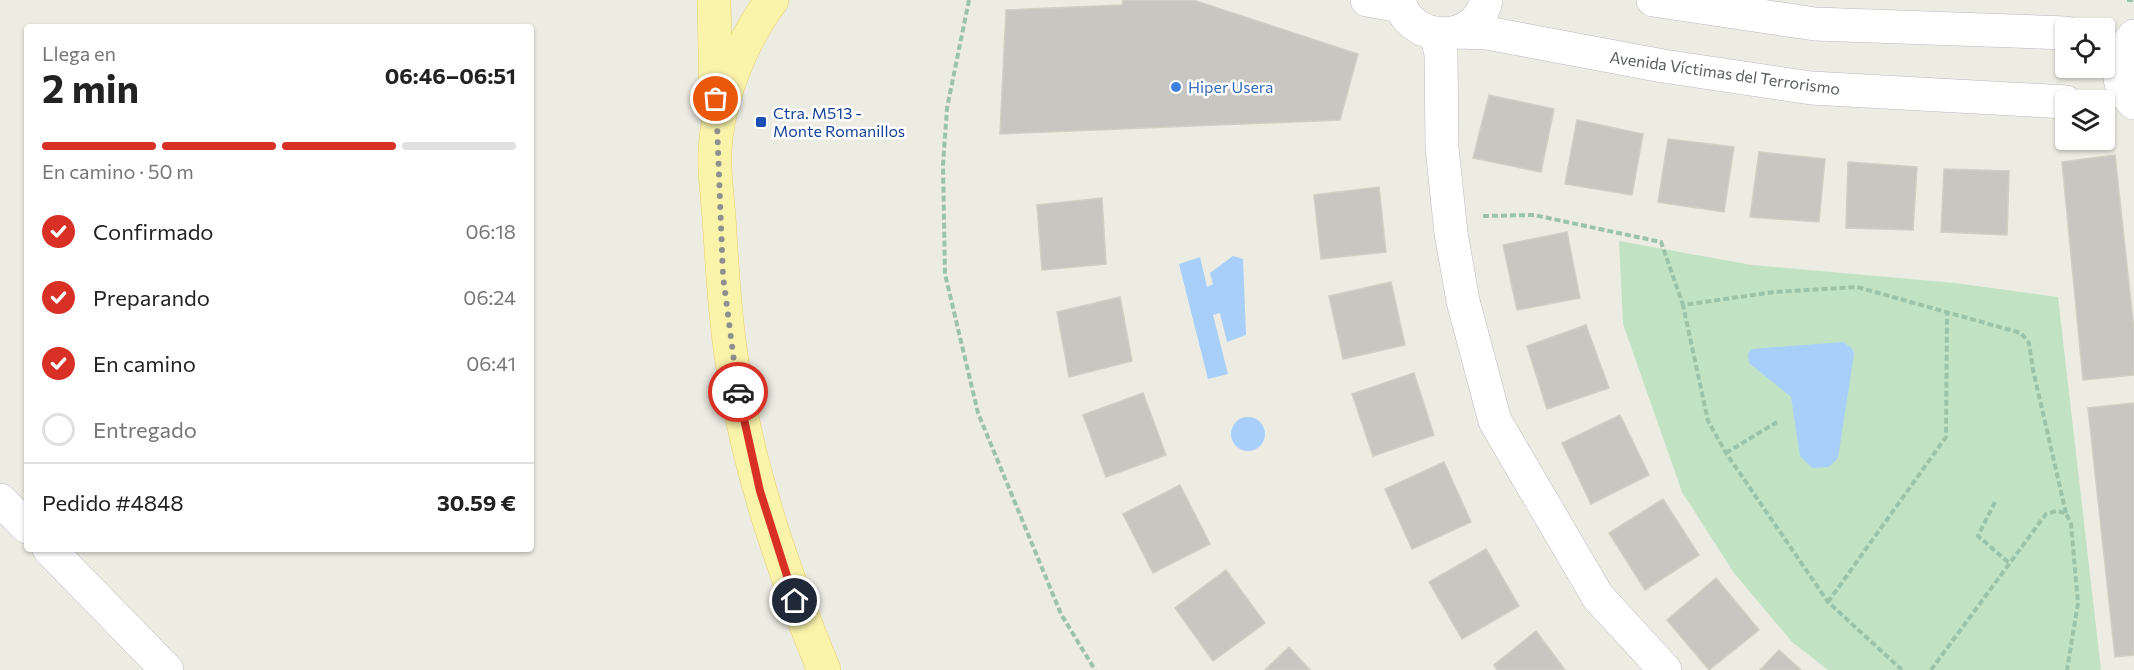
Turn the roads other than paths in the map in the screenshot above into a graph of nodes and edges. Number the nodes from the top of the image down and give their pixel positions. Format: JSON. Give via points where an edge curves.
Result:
{"nodes":[{"id":1,"x":714,"y":0,"type":"edge"},
{"id":2,"x":772,"y":0,"type":"edge"},
{"id":3,"x":1367,"y":0,"type":"edge"},
{"id":4,"x":1486,"y":0,"type":"edge"},
{"id":5,"x":1653,"y":0,"type":"edge"},
{"id":6,"x":1400,"y":3,"type":"edge"},
{"id":7,"x":1447,"y":33,"type":"junction"},
{"id":8,"x":2055,"y":33,"type":"edge"},
{"id":9,"x":2115,"y":34,"type":"edge"},
{"id":10,"x":2134,"y":35,"type":"edge"},
{"id":11,"x":2055,"y":101,"type":"edge"},
{"id":12,"x":2123,"y":102,"type":"edge"},
{"id":13,"x":716,"y":139,"type":"junction"},
{"id":14,"x":0,"y":500,"type":"edge"},
{"id":15,"x":24,"y":524,"type":"edge"},
{"id":16,"x":52,"y":552,"type":"edge"},
{"id":17,"x":167,"y":670,"type":"edge"},
{"id":18,"x":824,"y":670,"type":"edge"},
{"id":19,"x":1665,"y":670,"type":"edge"}],
"edges":[{"from":1,"to":13,"type":"main road"},
{"from":2,"to":13,"type":"main road","via":[[742,53]]},
{"from":3,"to":6,"type":"street"},
{"from":4,"to":7,"type":"street","via":[[1479,16]]},
{"from":5,"to":8,"type":"street","via":[[1815,24]]},
{"from":6,"to":7,"type":"street","via":[[1414,25]]},
{"from":7,"to":11,"type":"street","name":"Avenida Víctimas del Terrorismo","via":[[1487,33],[1810,88]]},
{"from":7,"to":19,"type":"street","via":[[1441,53],[1442,148],[1450,233],[1463,301],[1495,422],[1599,597]]},
{"from":9,"to":10,"type":"street"},
{"from":10,"to":12,"type":"street","via":[[2120,59]]},
{"from":13,"to":18,"type":"main road","via":[[723,276],[734,375],[760,491],[795,601]]},
{"from":14,"to":15,"type":"street"},
{"from":16,"to":17,"type":"street"}]}
